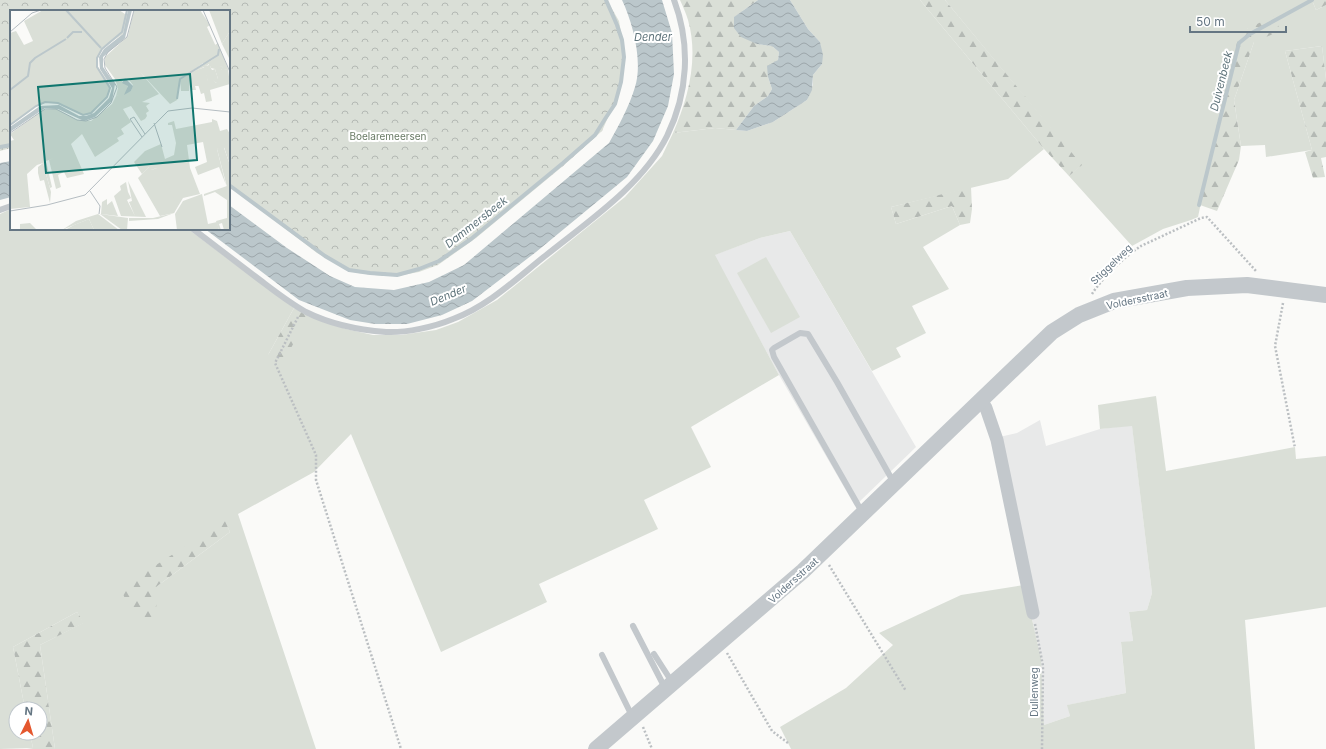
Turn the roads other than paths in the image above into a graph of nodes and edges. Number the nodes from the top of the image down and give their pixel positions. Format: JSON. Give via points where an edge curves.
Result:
{"nodes":[{"id":1,"x":674,"y":0,"type":"edge"},
{"id":2,"x":10,"y":206,"type":"edge"},
{"id":3,"x":0,"y":210,"type":"edge"},
{"id":4,"x":194,"y":230,"type":"edge"},
{"id":5,"x":1326,"y":295,"type":"edge"},
{"id":6,"x":981,"y":400,"type":"junction"},
{"id":7,"x":894,"y":484,"type":"junction"},
{"id":8,"x":863,"y":514,"type":"junction"},
{"id":9,"x":1033,"y":613,"type":"road end"},
{"id":10,"x":633,"y":626,"type":"dead end"},
{"id":11,"x":654,"y":654,"type":"dead end"},
{"id":12,"x":602,"y":655,"type":"dead end"},
{"id":13,"x":669,"y":686,"type":"junction"},
{"id":14,"x":635,"y":716,"type":"junction"},
{"id":15,"x":596,"y":749,"type":"edge"}],
"edges":[{"from":1,"to":4,"type":"lane","via":[[683,33],[686,58],[683,83],[676,113],[652,160],[624,192],[491,299],[454,319],[417,329],[389,332],[366,330],[330,321],[302,309],[279,294]]},
{"from":2,"to":3,"type":"lane"},
{"from":5,"to":6,"type":"street","name":"Voldersstraat","via":[[1247,285],[1187,288],[1114,301],[1079,315],[1052,332]]},
{"from":6,"to":7,"type":"street","name":"Voldersstraat"},
{"from":6,"to":9,"type":"street","via":[[998,440]]},
{"from":7,"to":8,"type":"street","name":"Voldersstraat"},
{"from":7,"to":8,"type":"lane","via":[[808,334],[800,333],[774,348],[774,357]]},
{"from":8,"to":13,"type":"street","name":"Voldersstraat","via":[[803,572]]},
{"from":10,"to":13,"type":"lane"},
{"from":11,"to":13,"type":"lane"},
{"from":12,"to":14,"type":"lane"},
{"from":13,"to":14,"type":"street","name":"Voldersstraat"},
{"from":14,"to":15,"type":"street","name":"Voldersstraat"}]}
